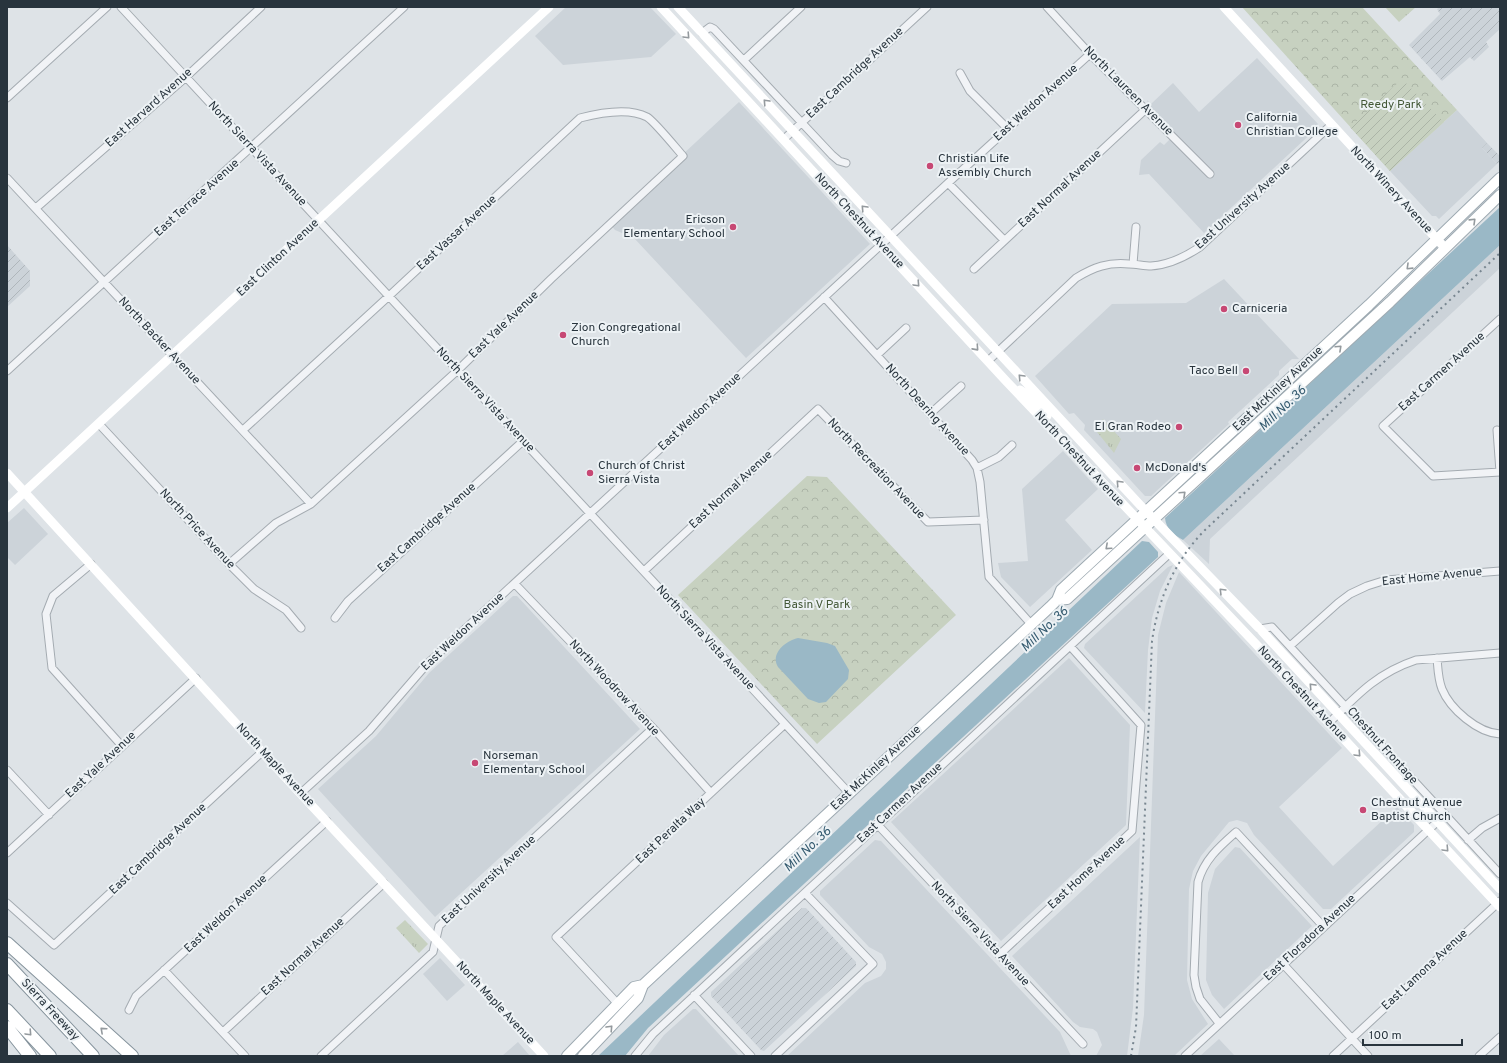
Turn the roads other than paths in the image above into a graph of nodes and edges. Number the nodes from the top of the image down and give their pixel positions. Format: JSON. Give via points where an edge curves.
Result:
{"nodes":[{"id":1,"x":106,"y":7,"type":"edge"},
{"id":2,"x":122,"y":7,"type":"edge"},
{"id":3,"x":261,"y":7,"type":"edge"},
{"id":4,"x":404,"y":7,"type":"edge"},
{"id":5,"x":549,"y":7,"type":"edge"},
{"id":6,"x":661,"y":7,"type":"edge"},
{"id":7,"x":678,"y":7,"type":"edge"},
{"id":8,"x":801,"y":7,"type":"edge"},
{"id":9,"x":927,"y":7,"type":"edge"},
{"id":10,"x":1047,"y":7,"type":"edge"},
{"id":11,"x":1224,"y":7,"type":"edge"},
{"id":12,"x":702,"y":33,"type":"junction"},
{"id":13,"x":1090,"y":54,"type":"junction"},
{"id":14,"x":744,"y":60,"type":"junction"},
{"id":15,"x":960,"y":73,"type":"dead end"},
{"id":16,"x":186,"y":77,"type":"junction"},
{"id":17,"x":7,"y":98,"type":"edge"},
{"id":18,"x":1146,"y":109,"type":"junction"},
{"id":19,"x":802,"y":122,"type":"junction"},
{"id":20,"x":1331,"y":125,"type":"junction"},
{"id":21,"x":1007,"y":128,"type":"junction"},
{"id":22,"x":792,"y":131,"type":"junction"},
{"id":23,"x":784,"y":139,"type":"junction"},
{"id":24,"x":252,"y":148,"type":"junction"},
{"id":25,"x":683,"y":156,"type":"joint"},
{"id":26,"x":846,"y":163,"type":"dead end"},
{"id":27,"x":1210,"y":174,"type":"dead end"},
{"id":28,"x":7,"y":178,"type":"edge"},
{"id":29,"x":1500,"y":178,"type":"edge"},
{"id":30,"x":948,"y":183,"type":"junction"},
{"id":31,"x":1500,"y":195,"type":"edge"},
{"id":32,"x":36,"y":208,"type":"junction"},
{"id":33,"x":319,"y":221,"type":"junction"},
{"id":34,"x":1136,"y":227,"type":"dead end"},
{"id":35,"x":890,"y":236,"type":"junction"},
{"id":36,"x":1004,"y":240,"type":"junction"},
{"id":37,"x":1437,"y":240,"type":"junction"},
{"id":38,"x":881,"y":245,"type":"junction"},
{"id":39,"x":1445,"y":248,"type":"junction"},
{"id":40,"x":1133,"y":264,"type":"junction"},
{"id":41,"x":974,"y":269,"type":"dead end"},
{"id":42,"x":104,"y":283,"type":"junction"},
{"id":43,"x":389,"y":296,"type":"junction"},
{"id":44,"x":824,"y":297,"type":"junction"},
{"id":45,"x":1500,"y":319,"type":"edge"},
{"id":46,"x":906,"y":328,"type":"dead end"},
{"id":47,"x":998,"y":352,"type":"junction"},
{"id":48,"x":877,"y":355,"type":"junction"},
{"id":49,"x":172,"y":356,"type":"junction"},
{"id":50,"x":988,"y":361,"type":"junction"},
{"id":51,"x":458,"y":370,"type":"junction"},
{"id":52,"x":7,"y":371,"type":"edge"},
{"id":53,"x":1292,"y":376,"type":"junction"},
{"id":54,"x":1007,"y":382,"type":"junction"},
{"id":55,"x":961,"y":386,"type":"dead end"},
{"id":56,"x":818,"y":409,"type":"joint"},
{"id":57,"x":931,"y":414,"type":"junction"},
{"id":58,"x":99,"y":424,"type":"junction"},
{"id":59,"x":1069,"y":429,"type":"junction"},
{"id":60,"x":243,"y":430,"type":"junction"},
{"id":61,"x":1497,"y":430,"type":"dead end"},
{"id":62,"x":523,"y":441,"type":"junction"},
{"id":63,"x":1012,"y":445,"type":"dead end"},
{"id":64,"x":1218,"y":461,"type":"junction"},
{"id":65,"x":977,"y":468,"type":"junction"},
{"id":66,"x":1500,"y":472,"type":"edge"},
{"id":67,"x":7,"y":473,"type":"edge"},
{"id":68,"x":25,"y":492,"type":"junction"},
{"id":69,"x":311,"y":504,"type":"junction"},
{"id":70,"x":7,"y":508,"type":"edge"},
{"id":71,"x":1146,"y":512,"type":"junction"},
{"id":72,"x":590,"y":514,"type":"junction"},
{"id":73,"x":984,"y":520,"type":"junction"},
{"id":74,"x":1137,"y":520,"type":"junction"},
{"id":75,"x":1154,"y":520,"type":"junction"},
{"id":76,"x":1145,"y":529,"type":"junction"},
{"id":77,"x":1169,"y":554,"type":"junction"},
{"id":78,"x":1189,"y":558,"type":"junction"},
{"id":79,"x":91,"y":564,"type":"junction"},
{"id":80,"x":229,"y":564,"type":"junction"},
{"id":81,"x":644,"y":571,"type":"junction"},
{"id":82,"x":1500,"y":571,"type":"edge"},
{"id":83,"x":515,"y":584,"type":"junction"},
{"id":84,"x":1057,"y":600,"type":"junction"},
{"id":85,"x":336,"y":618,"type":"dead end"},
{"id":86,"x":1031,"y":624,"type":"junction"},
{"id":87,"x":301,"y":628,"type":"dead end"},
{"id":88,"x":1260,"y":629,"type":"junction"},
{"id":89,"x":1253,"y":641,"type":"junction"},
{"id":90,"x":1070,"y":646,"type":"junction"},
{"id":91,"x":1290,"y":646,"type":"junction"},
{"id":92,"x":1500,"y":653,"type":"edge"},
{"id":93,"x":1437,"y":658,"type":"junction"},
{"id":94,"x":1288,"y":660,"type":"junction"},
{"id":95,"x":196,"y":678,"type":"junction"},
{"id":96,"x":1346,"y":707,"type":"junction"},
{"id":97,"x":1338,"y":714,"type":"junction"},
{"id":98,"x":1329,"y":723,"type":"junction"},
{"id":99,"x":785,"y":724,"type":"junction"},
{"id":100,"x":653,"y":728,"type":"junction"},
{"id":101,"x":1500,"y":734,"type":"edge"},
{"id":102,"x":122,"y":746,"type":"junction"},
{"id":103,"x":262,"y":752,"type":"junction"},
{"id":104,"x":7,"y":770,"type":"edge"},
{"id":105,"x":301,"y":793,"type":"junction"},
{"id":106,"x":711,"y":793,"type":"junction"},
{"id":107,"x":849,"y":793,"type":"junction"},
{"id":108,"x":49,"y":815,"type":"junction"},
{"id":109,"x":1500,"y":818,"type":"edge"},
{"id":110,"x":327,"y":821,"type":"junction"},
{"id":111,"x":1437,"y":822,"type":"junction"},
{"id":112,"x":877,"y":824,"type":"junction"},
{"id":113,"x":1428,"y":830,"type":"junction"},
{"id":114,"x":1468,"y":840,"type":"junction"},
{"id":115,"x":7,"y":853,"type":"edge"},
{"id":116,"x":1500,"y":874,"type":"edge"},
{"id":117,"x":384,"y":883,"type":"junction"},
{"id":118,"x":1500,"y":889,"type":"edge"},
{"id":119,"x":805,"y":893,"type":"junction"},
{"id":120,"x":7,"y":903,"type":"edge"},
{"id":121,"x":1499,"y":904,"type":"edge"},
{"id":122,"x":1323,"y":926,"type":"junction"},
{"id":123,"x":436,"y":939,"type":"junction"},
{"id":124,"x":7,"y":943,"type":"edge"},
{"id":125,"x":999,"y":954,"type":"junction"},
{"id":126,"x":7,"y":964,"type":"edge"},
{"id":127,"x":1283,"y":964,"type":"junction"},
{"id":128,"x":164,"y":970,"type":"junction"},
{"id":129,"x":643,"y":985,"type":"junction"},
{"id":130,"x":694,"y":995,"type":"junction"},
{"id":131,"x":618,"y":1004,"type":"junction"},
{"id":132,"x":7,"y":1010,"type":"edge"},
{"id":133,"x":129,"y":1010,"type":"dead end"},
{"id":134,"x":1219,"y":1023,"type":"junction"},
{"id":135,"x":7,"y":1027,"type":"edge"},
{"id":136,"x":223,"y":1032,"type":"junction"},
{"id":137,"x":1500,"y":1037,"type":"edge"},
{"id":138,"x":1352,"y":1038,"type":"junction"},
{"id":139,"x":1083,"y":1044,"type":"dead end"},
{"id":140,"x":30,"y":1056,"type":"edge"},
{"id":141,"x":50,"y":1056,"type":"edge"},
{"id":142,"x":93,"y":1056,"type":"edge"},
{"id":143,"x":132,"y":1056,"type":"edge"},
{"id":144,"x":245,"y":1056,"type":"edge"},
{"id":145,"x":322,"y":1056,"type":"edge"},
{"id":146,"x":544,"y":1056,"type":"edge"},
{"id":147,"x":567,"y":1056,"type":"edge"},
{"id":148,"x":583,"y":1056,"type":"edge"},
{"id":149,"x":635,"y":1056,"type":"edge"},
{"id":150,"x":751,"y":1056,"type":"edge"},
{"id":151,"x":775,"y":1056,"type":"edge"},
{"id":152,"x":1185,"y":1056,"type":"edge"},
{"id":153,"x":1333,"y":1056,"type":"edge"},
{"id":154,"x":1368,"y":1056,"type":"edge"},
{"id":155,"x":1479,"y":1056,"type":"edge"}],
"edges":[{"from":1,"to":17,"type":"street"},
{"from":2,"to":16,"type":"street","name":"North Sierra Vista Avenue"},
{"from":3,"to":16,"type":"street","name":"East Harvard Avenue"},
{"from":4,"to":24,"type":"street","name":"East Terrace Avenue"},
{"from":5,"to":33,"type":"main road","name":"East Clinton Avenue"},
{"from":6,"to":23,"type":"main road","name":"North Chestnut Avenue","one_way":true},
{"from":7,"to":12,"type":"main road","name":"North Chestnut Avenue"},
{"from":8,"to":14,"type":"street"},
{"from":9,"to":19,"type":"street","name":"East Cambridge Avenue"},
{"from":10,"to":13,"type":"street","name":"North Laureen Avenue"},
{"from":11,"to":20,"type":"main road","name":"North Winery Avenue"},
{"from":12,"to":14,"type":"street","via":[[707,28],[713,28]]},
{"from":22,"to":12,"type":"main road","name":"North Chestnut Avenue","one_way":true},
{"from":13,"to":18,"type":"street","name":"North Laureen Avenue"},
{"from":13,"to":21,"type":"street","name":"East Weldon Avenue"},
{"from":14,"to":19,"type":"street"},
{"from":15,"to":21,"type":"street","via":[[970,91]]},
{"from":16,"to":24,"type":"street","name":"North Sierra Vista Avenue"},
{"from":16,"to":32,"type":"street","name":"East Harvard Avenue"},
{"from":18,"to":27,"type":"street","name":"North Laureen Avenue"},
{"from":18,"to":36,"type":"street","name":"East Normal Avenue"},
{"from":19,"to":22,"type":"street","name":"East Cambridge Avenue"},
{"from":19,"to":26,"type":"street","via":[[836,158]]},
{"from":20,"to":37,"type":"main road","name":"North Winery Avenue"},
{"from":20,"to":40,"type":"street","name":"East University Avenue","via":[[1200,247],[1176,260],[1162,264]]},
{"from":21,"to":30,"type":"street","name":"East Weldon Avenue"},
{"from":22,"to":23,"type":"street","name":"East Cambridge Avenue"},
{"from":35,"to":22,"type":"main road","name":"North Chestnut Avenue","one_way":true},
{"from":23,"to":38,"type":"main road","name":"North Chestnut Avenue"},
{"from":24,"to":33,"type":"street","name":"North Sierra Vista Avenue"},
{"from":24,"to":42,"type":"street","name":"East Terrace Avenue"},
{"from":25,"to":43,"type":"street","name":"East Vassar Avenue","via":[[647,117],[627,112],[606,111],[580,118]]},
{"from":25,"to":51,"type":"street","name":"East Yale Avenue"},
{"from":28,"to":32,"type":"street","name":"North Backer Avenue"},
{"from":29,"to":37,"type":"main road","name":"East McKinley Avenue"},
{"from":30,"to":35,"type":"street","name":"East Weldon Avenue"},
{"from":30,"to":36,"type":"street"},
{"from":39,"to":31,"type":"main road","name":"East McKinley Avenue","one_way":true},
{"from":32,"to":42,"type":"street","name":"North Backer Avenue"},
{"from":33,"to":43,"type":"street","name":"North Sierra Vista Avenue"},
{"from":33,"to":49,"type":"main road","name":"East Clinton Avenue"},
{"from":34,"to":40,"type":"street"},
{"from":35,"to":38,"type":"street","name":"East Weldon Avenue"},
{"from":35,"to":47,"type":"main road","name":"North Chestnut Avenue"},
{"from":36,"to":41,"type":"street","name":"East Normal Avenue"},
{"from":37,"to":39,"type":"main road","name":"North Winery Avenue"},
{"from":37,"to":53,"type":"main road","name":"East McKinley Avenue","one_way":true},
{"from":38,"to":44,"type":"street","name":"East Weldon Avenue"},
{"from":38,"to":50,"type":"main road","name":"North Chestnut Avenue","one_way":true},
{"from":64,"to":39,"type":"main road","name":"East McKinley Avenue","one_way":true},
{"from":40,"to":47,"type":"street","name":"East University Avenue","via":[[1105,263],[1076,278]]},
{"from":42,"to":49,"type":"street","name":"North Backer Avenue"},
{"from":42,"to":52,"type":"street","name":"East Terrace Avenue"},
{"from":43,"to":51,"type":"street","name":"North Sierra Vista Avenue"},
{"from":43,"to":60,"type":"street","name":"East Vassar Avenue"},
{"from":44,"to":48,"type":"street","name":"North Dearing Avenue"},
{"from":44,"to":72,"type":"street","name":"East Weldon Avenue"},
{"from":45,"to":66,"type":"street","name":"East Carmen Avenue","via":[[1383,426],[1433,476]]},
{"from":46,"to":48,"type":"street"},
{"from":47,"to":50,"type":"street","name":"East University Avenue"},
{"from":59,"to":47,"type":"main road","name":"North Chestnut Avenue","one_way":true},
{"from":48,"to":57,"type":"street","name":"North Dearing Avenue"},
{"from":49,"to":58,"type":"main road","name":"East Clinton Avenue"},
{"from":49,"to":60,"type":"street","name":"North Backer Avenue"},
{"from":50,"to":54,"type":"main road","name":"North Chestnut Avenue"},
{"from":51,"to":62,"type":"street","name":"North Sierra Vista Avenue"},
{"from":51,"to":69,"type":"street","name":"East Yale Avenue"},
{"from":53,"to":64,"type":"main road","via":[[1290,385],[1237,435]]},
{"from":53,"to":71,"type":"main road","name":"East McKinley Avenue"},
{"from":54,"to":59,"type":"main road","via":[[1030,397],[1056,425]]},
{"from":54,"to":74,"type":"main road","name":"North Chestnut Avenue"},
{"from":55,"to":57,"type":"street"},
{"from":56,"to":73,"type":"street","name":"North Recreation Avenue","via":[[928,522]]},
{"from":56,"to":81,"type":"street","name":"East Normal Avenue"},
{"from":57,"to":65,"type":"street","name":"North Dearing Avenue","via":[[968,453]]},
{"from":58,"to":68,"type":"main road","name":"East Clinton Avenue"},
{"from":58,"to":80,"type":"street","name":"North Price Avenue"},
{"from":71,"to":59,"type":"main road","name":"North Chestnut Avenue","one_way":true},
{"from":60,"to":69,"type":"street","name":"North Backer Avenue"},
{"from":61,"to":66,"type":"street"},
{"from":62,"to":72,"type":"street","name":"North Sierra Vista Avenue"},
{"from":62,"to":85,"type":"street","name":"East Cambridge Avenue","via":[[348,601]]},
{"from":63,"to":65,"type":"street","via":[[999,457]]},
{"from":75,"to":64,"type":"main road","name":"East McKinley Avenue","one_way":true},
{"from":65,"to":73,"type":"street","name":"North Dearing Avenue"},
{"from":67,"to":68,"type":"main road","name":"North Maple Avenue"},
{"from":68,"to":70,"type":"main road","name":"East Clinton Avenue"},
{"from":68,"to":79,"type":"main road","name":"North Maple Avenue"},
{"from":69,"to":80,"type":"street","name":"East Yale Avenue","via":[[276,522]]},
{"from":71,"to":74,"type":"main road","name":"East McKinley Avenue"},
{"from":71,"to":75,"type":"main road","name":"North Chestnut Avenue"},
{"from":72,"to":81,"type":"street","name":"North Sierra Vista Avenue"},
{"from":72,"to":83,"type":"street","name":"East Weldon Avenue"},
{"from":73,"to":86,"type":"street","name":"North Dearing Avenue","via":[[989,576]]},
{"from":74,"to":76,"type":"main road","name":"North Chestnut Avenue"},
{"from":74,"to":84,"type":"main road","name":"East McKinley Avenue","one_way":true,"via":[[1061,590]]},
{"from":75,"to":76,"type":"main road","name":"East McKinley Avenue"},
{"from":75,"to":78,"type":"main road","name":"North Chestnut Avenue"},
{"from":76,"to":77,"type":"main road","name":"North Chestnut Avenue"},
{"from":76,"to":84,"type":"main road","name":"East McKinley Avenue","via":[[1067,599]]},
{"from":77,"to":78,"type":"main road"},
{"from":77,"to":89,"type":"main road","name":"North Chestnut Avenue"},
{"from":77,"to":90,"type":"street","name":"East Carmen Avenue"},
{"from":88,"to":78,"type":"main road","name":"North Chestnut Avenue","one_way":true},
{"from":79,"to":95,"type":"main road","name":"North Maple Avenue"},
{"from":79,"to":102,"type":"street","via":[[53,596],[46,614],[52,668]]},
{"from":80,"to":87,"type":"street","name":"North Price Avenue","via":[[254,589],[286,610]]},
{"from":81,"to":99,"type":"street","name":"North Sierra Vista Avenue"},
{"from":82,"to":91,"type":"street","name":"East Home Avenue","via":[[1386,580],[1367,586],[1338,603]]},
{"from":83,"to":100,"type":"street","name":"North Woodrow Avenue"},
{"from":83,"to":105,"type":"street","name":"East Weldon Avenue","via":[[427,664],[368,731]]},
{"from":84,"to":86,"type":"main road","name":"East McKinley Avenue"},
{"from":86,"to":107,"type":"main road","name":"East McKinley Avenue"},
{"from":88,"to":91,"type":"street","name":"Chestnut Frontage","via":[[1272,627]]},
{"from":88,"to":94,"type":"main road","name":"North Chestnut Avenue"},
{"from":89,"to":94,"type":"main road","via":[[1259,639],[1277,656]]},
{"from":89,"to":98,"type":"main road","name":"North Chestnut Avenue"},
{"from":90,"to":112,"type":"street","name":"East Carmen Avenue"},
{"from":90,"to":125,"type":"street","name":"East Home Avenue","via":[[1141,725],[1132,831]]},
{"from":91,"to":96,"type":"street","name":"Chestnut Frontage"},
{"from":92,"to":93,"type":"street"},
{"from":93,"to":96,"type":"street","via":[[1416,660],[1389,670],[1374,680]]},
{"from":93,"to":101,"type":"street","via":[[1439,680],[1450,701],[1471,724]]},
{"from":97,"to":94,"type":"main road","name":"North Chestnut Avenue","one_way":true},
{"from":95,"to":102,"type":"street","name":"East Yale Avenue"},
{"from":95,"to":103,"type":"main road","name":"North Maple Avenue"},
{"from":96,"to":97,"type":"street"},
{"from":96,"to":114,"type":"street","name":"Chestnut Frontage"},
{"from":97,"to":98,"type":"street"},
{"from":97,"to":111,"type":"main road","name":"North Chestnut Avenue"},
{"from":98,"to":113,"type":"main road","name":"North Chestnut Avenue","one_way":true},
{"from":99,"to":106,"type":"street","name":"East Peralta Way"},
{"from":99,"to":107,"type":"street","name":"North Sierra Vista Avenue"},
{"from":100,"to":106,"type":"street","name":"North Woodrow Avenue"},
{"from":100,"to":123,"type":"street","name":"East University Avenue","via":[[440,926]]},
{"from":102,"to":108,"type":"street","name":"East Yale Avenue"},
{"from":103,"to":105,"type":"main road","name":"North Maple Avenue"},
{"from":103,"to":120,"type":"street","name":"East Cambridge Avenue","via":[[54,945]]},
{"from":104,"to":108,"type":"street"},
{"from":105,"to":110,"type":"main road","name":"North Maple Avenue"},
{"from":106,"to":131,"type":"street","name":"East Peralta Way","via":[[556,937]]},
{"from":107,"to":129,"type":"main road","name":"East McKinley Avenue"},
{"from":108,"to":115,"type":"street","name":"East Yale Avenue"},
{"from":109,"to":114,"type":"street"},
{"from":110,"to":117,"type":"main road","name":"North Maple Avenue"},
{"from":110,"to":128,"type":"street","name":"East Weldon Avenue"},
{"from":111,"to":113,"type":"street","name":"East Floradora Avenue"},
{"from":111,"to":118,"type":"main road","name":"North Chestnut Avenue"},
{"from":112,"to":119,"type":"street","name":"East Carmen Avenue"},
{"from":112,"to":125,"type":"street","name":"North Sierra Vista Avenue"},
{"from":113,"to":121,"type":"main road","name":"North Chestnut Avenue","one_way":true},
{"from":113,"to":122,"type":"street","name":"East Floradora Avenue"},
{"from":114,"to":116,"type":"street","name":"Chestnut Frontage"},
{"from":117,"to":123,"type":"main road","name":"North Maple Avenue"},
{"from":117,"to":136,"type":"street","name":"East Normal Avenue"},
{"from":119,"to":130,"type":"street","name":"East Carmen Avenue"},
{"from":119,"to":151,"type":"street","via":[[873,964]]},
{"from":121,"to":138,"type":"street","name":"East Lamona Avenue"},
{"from":122,"to":127,"type":"street","name":"East Floradora Avenue"},
{"from":122,"to":134,"type":"street","via":[[1236,832],[1207,861],[1200,873],[1196,892],[1196,987],[1200,999]]},
{"from":123,"to":145,"type":"street","name":"East University Avenue","via":[[433,952]]},
{"from":123,"to":146,"type":"main road","name":"North Maple Avenue"},
{"from":143,"to":124,"type":"highway","one_way":true},
{"from":125,"to":139,"type":"street","name":"North Sierra Vista Avenue"},
{"from":126,"to":142,"type":"highway","name":"Sierra Freeway"},
{"from":127,"to":134,"type":"street","name":"East Floradora Avenue"},
{"from":127,"to":138,"type":"street"},
{"from":128,"to":133,"type":"street","name":"East Weldon Avenue","via":[[136,996]]},
{"from":128,"to":136,"type":"street"},
{"from":129,"to":131,"type":"main road","name":"East McKinley Avenue","via":[[634,987]]},
{"from":148,"to":129,"type":"main road","name":"East McKinley Avenue","one_way":true,"via":[[638,998]]},
{"from":130,"to":149,"type":"street","name":"East Carmen Avenue","via":[[653,1034]]},
{"from":130,"to":150,"type":"street"},
{"from":131,"to":147,"type":"main road","name":"East McKinley Avenue"},
{"from":132,"to":141,"type":"highway","one_way":true},
{"from":134,"to":152,"type":"street","name":"East Floradora Avenue"},
{"from":135,"to":140,"type":"highway"},
{"from":136,"to":144,"type":"street"},
{"from":137,"to":155,"type":"street"},
{"from":138,"to":153,"type":"street","name":"East Lamona Avenue"},
{"from":138,"to":154,"type":"street"}]}
